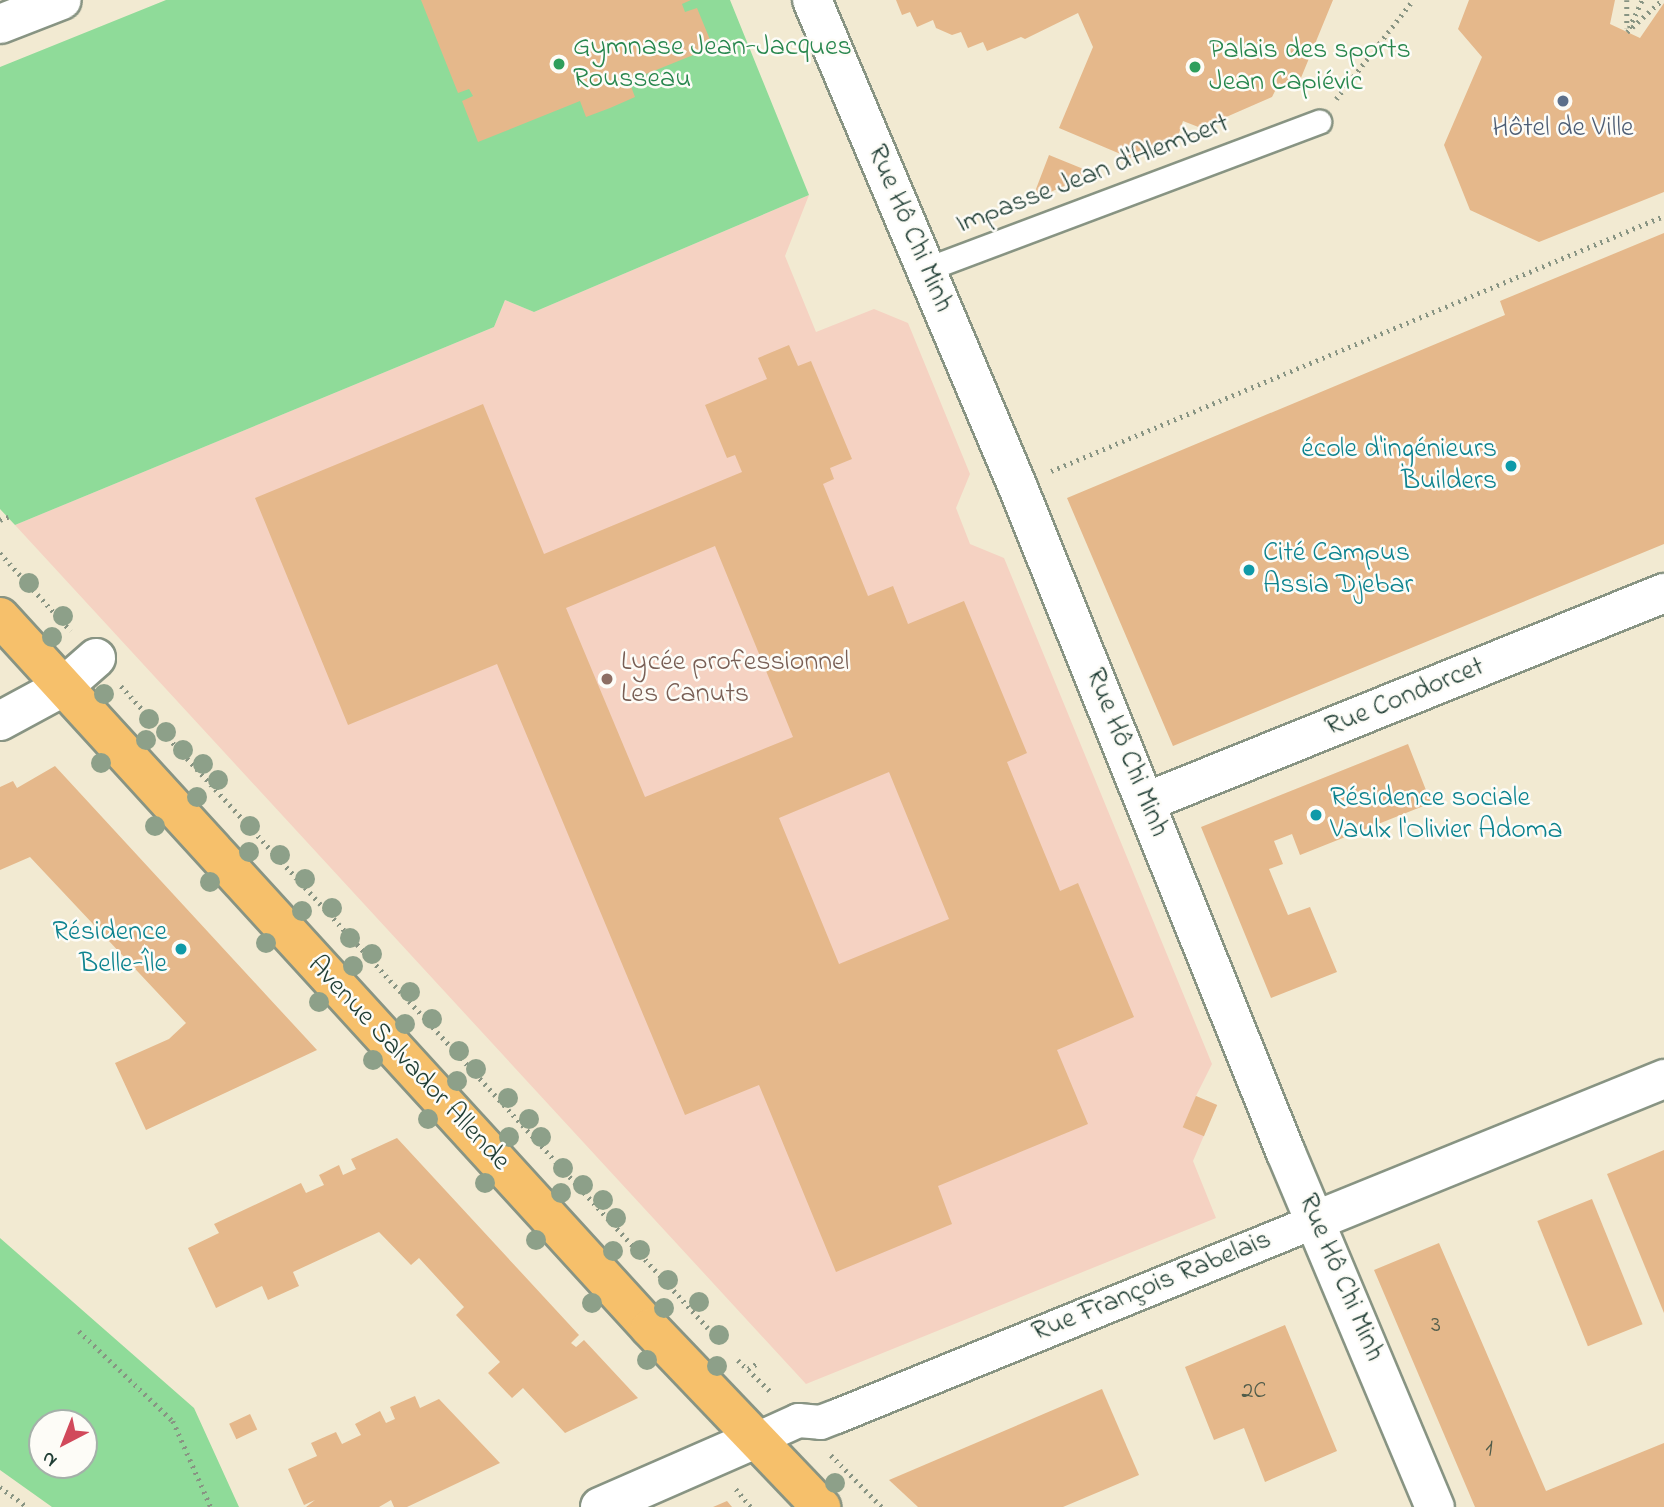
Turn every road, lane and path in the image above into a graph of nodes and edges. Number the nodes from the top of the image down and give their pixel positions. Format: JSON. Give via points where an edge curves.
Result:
{"nodes":[{"id":1,"x":62,"y":0,"type":"edge"},
{"id":2,"x":812,"y":0,"type":"edge"},
{"id":3,"x":1413,"y":0,"type":"edge"},
{"id":4,"x":1627,"y":0,"type":"edge"},
{"id":5,"x":1642,"y":0,"type":"edge"},
{"id":6,"x":1662,"y":0,"type":"edge"},
{"id":7,"x":0,"y":24,"type":"edge"},
{"id":8,"x":1627,"y":32,"type":"junction"},
{"id":9,"x":1319,"y":121,"type":"joint"},
{"id":10,"x":1664,"y":216,"type":"edge"},
{"id":11,"x":928,"y":269,"type":"junction"},
{"id":12,"x":1017,"y":485,"type":"junction"},
{"id":13,"x":8,"y":517,"type":"dead end"},
{"id":14,"x":0,"y":520,"type":"edge"},
{"id":15,"x":0,"y":553,"type":"edge"},
{"id":16,"x":1664,"y":593,"type":"edge"},
{"id":17,"x":0,"y":617,"type":"edge"},
{"id":18,"x":96,"y":658,"type":"junction"},
{"id":19,"x":63,"y":687,"type":"junction"},
{"id":20,"x":0,"y":721,"type":"edge"},
{"id":21,"x":1146,"y":802,"type":"junction"},
{"id":22,"x":1664,"y":1079,"type":"edge"},
{"id":23,"x":1317,"y":1220,"type":"junction"},
{"id":24,"x":79,"y":1331,"type":"dead end"},
{"id":25,"x":713,"y":1334,"type":"dead end"},
{"id":26,"x":731,"y":1354,"type":"dead end"},
{"id":27,"x":798,"y":1420,"type":"junction"},
{"id":28,"x":756,"y":1438,"type":"junction"},
{"id":29,"x":0,"y":1487,"type":"edge"},
{"id":30,"x":28,"y":1507,"type":"edge"},
{"id":31,"x":211,"y":1507,"type":"edge"},
{"id":32,"x":600,"y":1507,"type":"edge"},
{"id":33,"x":821,"y":1507,"type":"edge"},
{"id":34,"x":882,"y":1507,"type":"edge"},
{"id":35,"x":1435,"y":1507,"type":"edge"}],
"edges":[{"from":1,"to":7,"type":"street"},
{"from":2,"to":11,"type":"street","name":"Rue Hô Chi Minh"},
{"from":3,"to":9,"type":"path"},
{"from":4,"to":8,"type":"path"},
{"from":5,"to":8,"type":"path"},
{"from":6,"to":8,"type":"path"},
{"from":9,"to":11,"type":"lane","name":"Impasse Jean d'Alembert"},
{"from":10,"to":12,"type":"path"},
{"from":11,"to":12,"type":"street","name":"Rue Hô Chi Minh"},
{"from":12,"to":21,"type":"street","name":"Rue Hô Chi Minh"},
{"from":13,"to":14,"type":"path"},
{"from":15,"to":18,"type":"path"},
{"from":16,"to":21,"type":"street","name":"Rue Condorcet"},
{"from":17,"to":19,"type":"main road","name":"Avenue Salvador Allende"},
{"from":18,"to":19,"type":"street"},
{"from":18,"to":25,"type":"path"},
{"from":19,"to":20,"type":"street"},
{"from":19,"to":28,"type":"main road","name":"Avenue Salvador Allende"},
{"from":21,"to":23,"type":"street","name":"Rue Hô Chi Minh"},
{"from":22,"to":23,"type":"street","name":"Rue François Rabelais"},
{"from":23,"to":27,"type":"street","name":"Rue François Rabelais","via":[[836,1416],[820,1422]]},
{"from":23,"to":35,"type":"street","name":"Rue Hô Chi Minh"},
{"from":24,"to":31,"type":"path","via":[[173,1422]]},
{"from":26,"to":27,"type":"path"},
{"from":27,"to":28,"type":"street","name":"Rue François Rabelais"},
{"from":27,"to":34,"type":"path"},
{"from":28,"to":32,"type":"street"},
{"from":28,"to":33,"type":"main road","name":"Avenue Salvador Allende"},
{"from":29,"to":30,"type":"path"}]}
